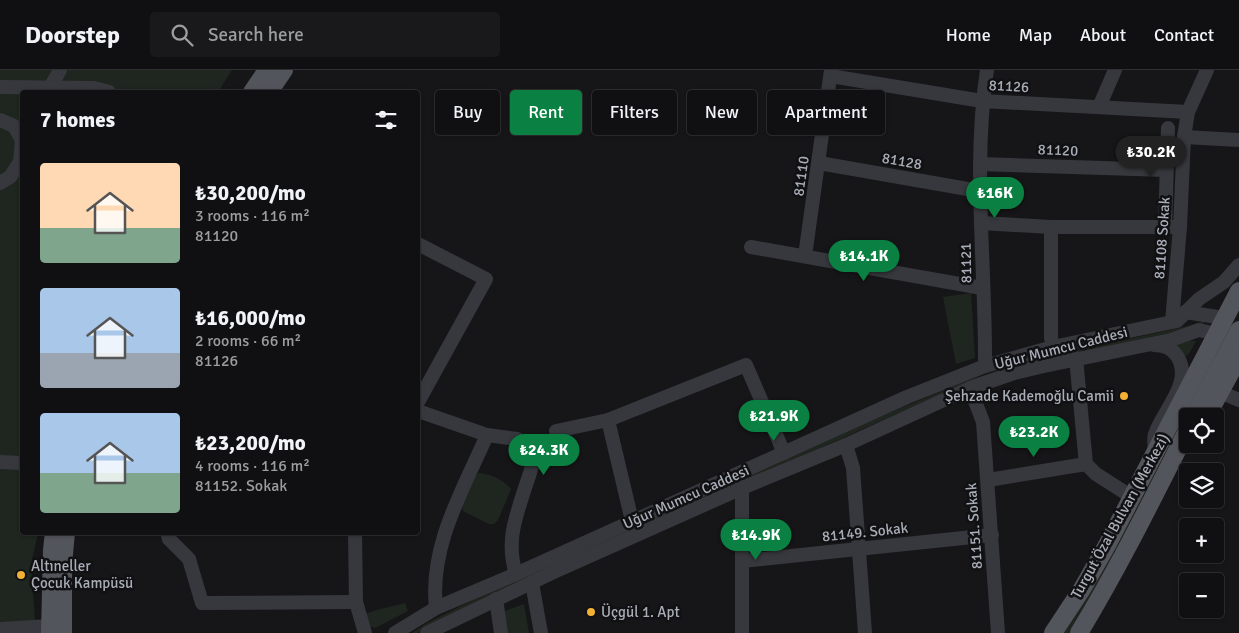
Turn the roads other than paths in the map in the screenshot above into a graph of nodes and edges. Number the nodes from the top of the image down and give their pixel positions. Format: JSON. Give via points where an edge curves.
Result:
{"nodes":[{"id":1,"x":60,"y":70,"type":"edge"},
{"id":2,"x":266,"y":70,"type":"edge"},
{"id":3,"x":284,"y":70,"type":"edge"},
{"id":4,"x":987,"y":70,"type":"edge"},
{"id":5,"x":1115,"y":70,"type":"edge"},
{"id":6,"x":1207,"y":70,"type":"edge"},
{"id":7,"x":831,"y":73,"type":"edge"},
{"id":8,"x":51,"y":86,"type":"junction"},
{"id":9,"x":0,"y":87,"type":"edge"},
{"id":10,"x":102,"y":90,"type":"edge"},
{"id":11,"x":253,"y":90,"type":"edge"},
{"id":12,"x":270,"y":90,"type":"edge"},
{"id":13,"x":982,"y":101,"type":"junction"},
{"id":14,"x":1099,"y":107,"type":"junction"},
{"id":15,"x":1188,"y":112,"type":"junction"},
{"id":16,"x":0,"y":120,"type":"edge"},
{"id":17,"x":1168,"y":128,"type":"dead end"},
{"id":18,"x":20,"y":136,"type":"edge"},
{"id":19,"x":1184,"y":137,"type":"junction"},
{"id":20,"x":1239,"y":140,"type":"edge"},
{"id":21,"x":20,"y":162,"type":"edge"},
{"id":22,"x":819,"y":163,"type":"junction"},
{"id":23,"x":980,"y":164,"type":"junction"},
{"id":24,"x":1166,"y":170,"type":"junction"},
{"id":25,"x":0,"y":183,"type":"edge"},
{"id":26,"x":979,"y":191,"type":"junction"},
{"id":27,"x":981,"y":223,"type":"junction"},
{"id":28,"x":1051,"y":227,"type":"junction"},
{"id":29,"x":1180,"y":227,"type":"junction"},
{"id":30,"x":1165,"y":228,"type":"junction"},
{"id":31,"x":420,"y":245,"type":"edge"},
{"id":32,"x":751,"y":247,"type":"dead end"},
{"id":33,"x":805,"y":256,"type":"junction"},
{"id":34,"x":1239,"y":266,"type":"edge"},
{"id":35,"x":982,"y":288,"type":"junction"},
{"id":36,"x":1239,"y":291,"type":"edge"},
{"id":37,"x":1185,"y":312,"type":"junction"},
{"id":38,"x":1172,"y":322,"type":"junction"},
{"id":39,"x":1226,"y":325,"type":"edge"},
{"id":40,"x":1237,"y":342,"type":"edge"},
{"id":41,"x":1146,"y":344,"type":"junction"},
{"id":42,"x":1053,"y":347,"type":"junction"},
{"id":43,"x":1076,"y":358,"type":"junction"},
{"id":44,"x":985,"y":366,"type":"junction"},
{"id":45,"x":970,"y":388,"type":"junction"},
{"id":46,"x":1220,"y":392,"type":"junction"},
{"id":47,"x":420,"y":398,"type":"edge"},
{"id":48,"x":1239,"y":400,"type":"edge"},
{"id":49,"x":1199,"y":408,"type":"edge"},
{"id":50,"x":1211,"y":408,"type":"edge"},
{"id":51,"x":420,"y":412,"type":"edge"},
{"id":52,"x":608,"y":420,"type":"junction"},
{"id":53,"x":556,"y":431,"type":"dead end"},
{"id":54,"x":487,"y":435,"type":"junction"},
{"id":55,"x":846,"y":445,"type":"junction"},
{"id":56,"x":1179,"y":447,"type":"edge"},
{"id":57,"x":784,"y":453,"type":"junction"},
{"id":58,"x":1155,"y":453,"type":"junction"},
{"id":59,"x":1187,"y":453,"type":"edge"},
{"id":60,"x":0,"y":462,"type":"edge"},
{"id":61,"x":20,"y":463,"type":"edge"},
{"id":62,"x":1086,"y":464,"type":"junction"},
{"id":63,"x":988,"y":480,"type":"junction"},
{"id":64,"x":742,"y":488,"type":"junction"},
{"id":65,"x":1132,"y":497,"type":"junction"},
{"id":66,"x":632,"y":521,"type":"junction"},
{"id":67,"x":1142,"y":521,"type":"junction"},
{"id":68,"x":54,"y":535,"type":"edge"},
{"id":69,"x":66,"y":535,"type":"edge"},
{"id":70,"x":168,"y":535,"type":"edge"},
{"id":71,"x":355,"y":535,"type":"edge"},
{"id":72,"x":992,"y":535,"type":"junction"},
{"id":73,"x":858,"y":549,"type":"junction"},
{"id":74,"x":742,"y":561,"type":"junction"},
{"id":75,"x":516,"y":574,"type":"junction"},
{"id":76,"x":532,"y":583,"type":"junction"},
{"id":77,"x":496,"y":599,"type":"junction"},
{"id":78,"x":356,"y":602,"type":"junction"},
{"id":79,"x":436,"y":608,"type":"junction"},
{"id":80,"x":0,"y":629,"type":"edge"},
{"id":81,"x":54,"y":631,"type":"edge"},
{"id":82,"x":432,"y":631,"type":"edge"},
{"id":83,"x":365,"y":633,"type":"edge"},
{"id":84,"x":396,"y":633,"type":"edge"},
{"id":85,"x":501,"y":633,"type":"edge"},
{"id":86,"x":540,"y":633,"type":"edge"},
{"id":87,"x":742,"y":633,"type":"edge"},
{"id":88,"x":865,"y":633,"type":"edge"},
{"id":89,"x":998,"y":633,"type":"edge"},
{"id":90,"x":1053,"y":633,"type":"edge"},
{"id":91,"x":1079,"y":633,"type":"edge"}],
"edges":[{"from":1,"to":8,"type":"street"},
{"from":2,"to":11,"type":"main road"},
{"from":3,"to":12,"type":"main road"},
{"from":4,"to":13,"type":"street","name":"81121"},
{"from":5,"to":14,"type":"street"},
{"from":6,"to":15,"type":"street","name":"81108 Sokak"},
{"from":7,"to":13,"type":"street","name":"81126"},
{"from":7,"to":22,"type":"street","name":"81110"},
{"from":8,"to":9,"type":"street"},
{"from":8,"to":10,"type":"street"},
{"from":13,"to":14,"type":"street","name":"81126"},
{"from":13,"to":23,"type":"street","name":"81121"},
{"from":14,"to":15,"type":"street","name":"81126"},
{"from":15,"to":19,"type":"street","name":"81108 Sokak"},
{"from":16,"to":18,"type":"street","via":[[14,126]]},
{"from":17,"to":24,"type":"street"},
{"from":19,"to":20,"type":"street"},
{"from":19,"to":29,"type":"street","name":"81108 Sokak"},
{"from":21,"to":25,"type":"street","via":[[10,177]]},
{"from":22,"to":26,"type":"street","name":"81128"},
{"from":22,"to":33,"type":"street","name":"81110"},
{"from":23,"to":24,"type":"street","name":"81120"},
{"from":23,"to":26,"type":"street","name":"81121"},
{"from":24,"to":30,"type":"street"},
{"from":26,"to":27,"type":"street","name":"81121"},
{"from":27,"to":28,"type":"street"},
{"from":27,"to":35,"type":"street","name":"81121"},
{"from":28,"to":30,"type":"street"},
{"from":28,"to":42,"type":"street"},
{"from":29,"to":30,"type":"street"},
{"from":29,"to":38,"type":"street","name":"81108 Sokak"},
{"from":31,"to":47,"type":"street","via":[[486,279]]},
{"from":32,"to":33,"type":"street"},
{"from":33,"to":35,"type":"street"},
{"from":34,"to":37,"type":"street"},
{"from":35,"to":44,"type":"street","name":"81121"},
{"from":36,"to":39,"type":"main road","name":"Turgut Özal Bulvarı (Merkezi)"},
{"from":37,"to":38,"type":"street","name":"Uğur Mumcu Caddesi"},
{"from":37,"to":39,"type":"street","name":"Uğur Mumcu Caddesi"},
{"from":38,"to":42,"type":"street","name":"Uğur Mumcu Caddesi"},
{"from":39,"to":40,"type":"main road","name":"Uğur Mumcu Caddesi"},
{"from":39,"to":41,"type":"street","name":"Uğur Mumcu Caddesi"},
{"from":39,"to":58,"type":"main road","name":"Turgut Özal Bulvarı (Merkezi)"},
{"from":40,"to":46,"type":"main road"},
{"from":40,"to":49,"type":"main road"},
{"from":41,"to":43,"type":"street","name":"Uğur Mumcu Caddesi"},
{"from":41,"to":58,"type":"street","via":[[1173,350],[1182,369],[1178,390],[1154,435]]},
{"from":42,"to":44,"type":"street","name":"Uğur Mumcu Caddesi"},
{"from":43,"to":45,"type":"street","name":"Uğur Mumcu Caddesi"},
{"from":43,"to":62,"type":"street"},
{"from":44,"to":57,"type":"street","name":"Uğur Mumcu Caddesi"},
{"from":45,"to":55,"type":"street","name":"Uğur Mumcu Caddesi"},
{"from":45,"to":63,"type":"street","name":"81151. Sokak","via":[[983,422]]},
{"from":46,"to":48,"type":"street"},
{"from":46,"to":50,"type":"main road"},
{"from":51,"to":54,"type":"street"},
{"from":52,"to":53,"type":"street"},
{"from":52,"to":57,"type":"street","via":[[746,365]]},
{"from":52,"to":66,"type":"street"},
{"from":54,"to":75,"type":"street","via":[[518,439],[532,447],[534,461],[512,526],[511,546]]},
{"from":54,"to":79,"type":"street","via":[[444,532],[435,580]]},
{"from":55,"to":64,"type":"street","name":"Uğur Mumcu Caddesi"},
{"from":55,"to":73,"type":"street","via":[[853,468]]},
{"from":56,"to":67,"type":"main road","name":"Turgut Özal Bulvarı (Merkezi)"},
{"from":57,"to":66,"type":"street","name":"Uğur Mumcu Caddesi"},
{"from":58,"to":65,"type":"main road","name":"Turgut Özal Bulvarı (Merkezi)"},
{"from":59,"to":67,"type":"main road"},
{"from":60,"to":61,"type":"street"},
{"from":62,"to":63,"type":"street"},
{"from":62,"to":65,"type":"street"},
{"from":63,"to":72,"type":"street","name":"81151. Sokak"},
{"from":64,"to":74,"type":"street"},
{"from":64,"to":76,"type":"street","name":"Uğur Mumcu Caddesi"},
{"from":65,"to":90,"type":"main road","name":"Turgut Özal Bulvarı (Merkezi)","via":[[1082,589]]},
{"from":66,"to":75,"type":"street","name":"Uğur Mumcu Caddesi"},
{"from":67,"to":91,"type":"main road","name":"Turgut Özal Bulvarı (Merkezi)"},
{"from":68,"to":81,"type":"main road"},
{"from":69,"to":81,"type":"main road","via":[[63,581]]},
{"from":70,"to":78,"type":"street","via":[[188,559],[202,603]]},
{"from":71,"to":78,"type":"street"},
{"from":72,"to":73,"type":"street","name":"81149. Sokak"},
{"from":72,"to":89,"type":"street","name":"81151. Sokak"},
{"from":73,"to":74,"type":"street","name":"81149. Sokak"},
{"from":73,"to":88,"type":"street"},
{"from":74,"to":87,"type":"street"},
{"from":75,"to":79,"type":"street","name":"Uğur Mumcu Caddesi"},
{"from":76,"to":77,"type":"street","name":"Uğur Mumcu Caddesi"},
{"from":76,"to":86,"type":"street"},
{"from":77,"to":82,"type":"street","name":"Uğur Mumcu Caddesi"},
{"from":77,"to":85,"type":"street"},
{"from":78,"to":83,"type":"street"},
{"from":79,"to":84,"type":"street","name":"Uğur Mumcu Caddesi"},
{"from":80,"to":81,"type":"street"}]}
